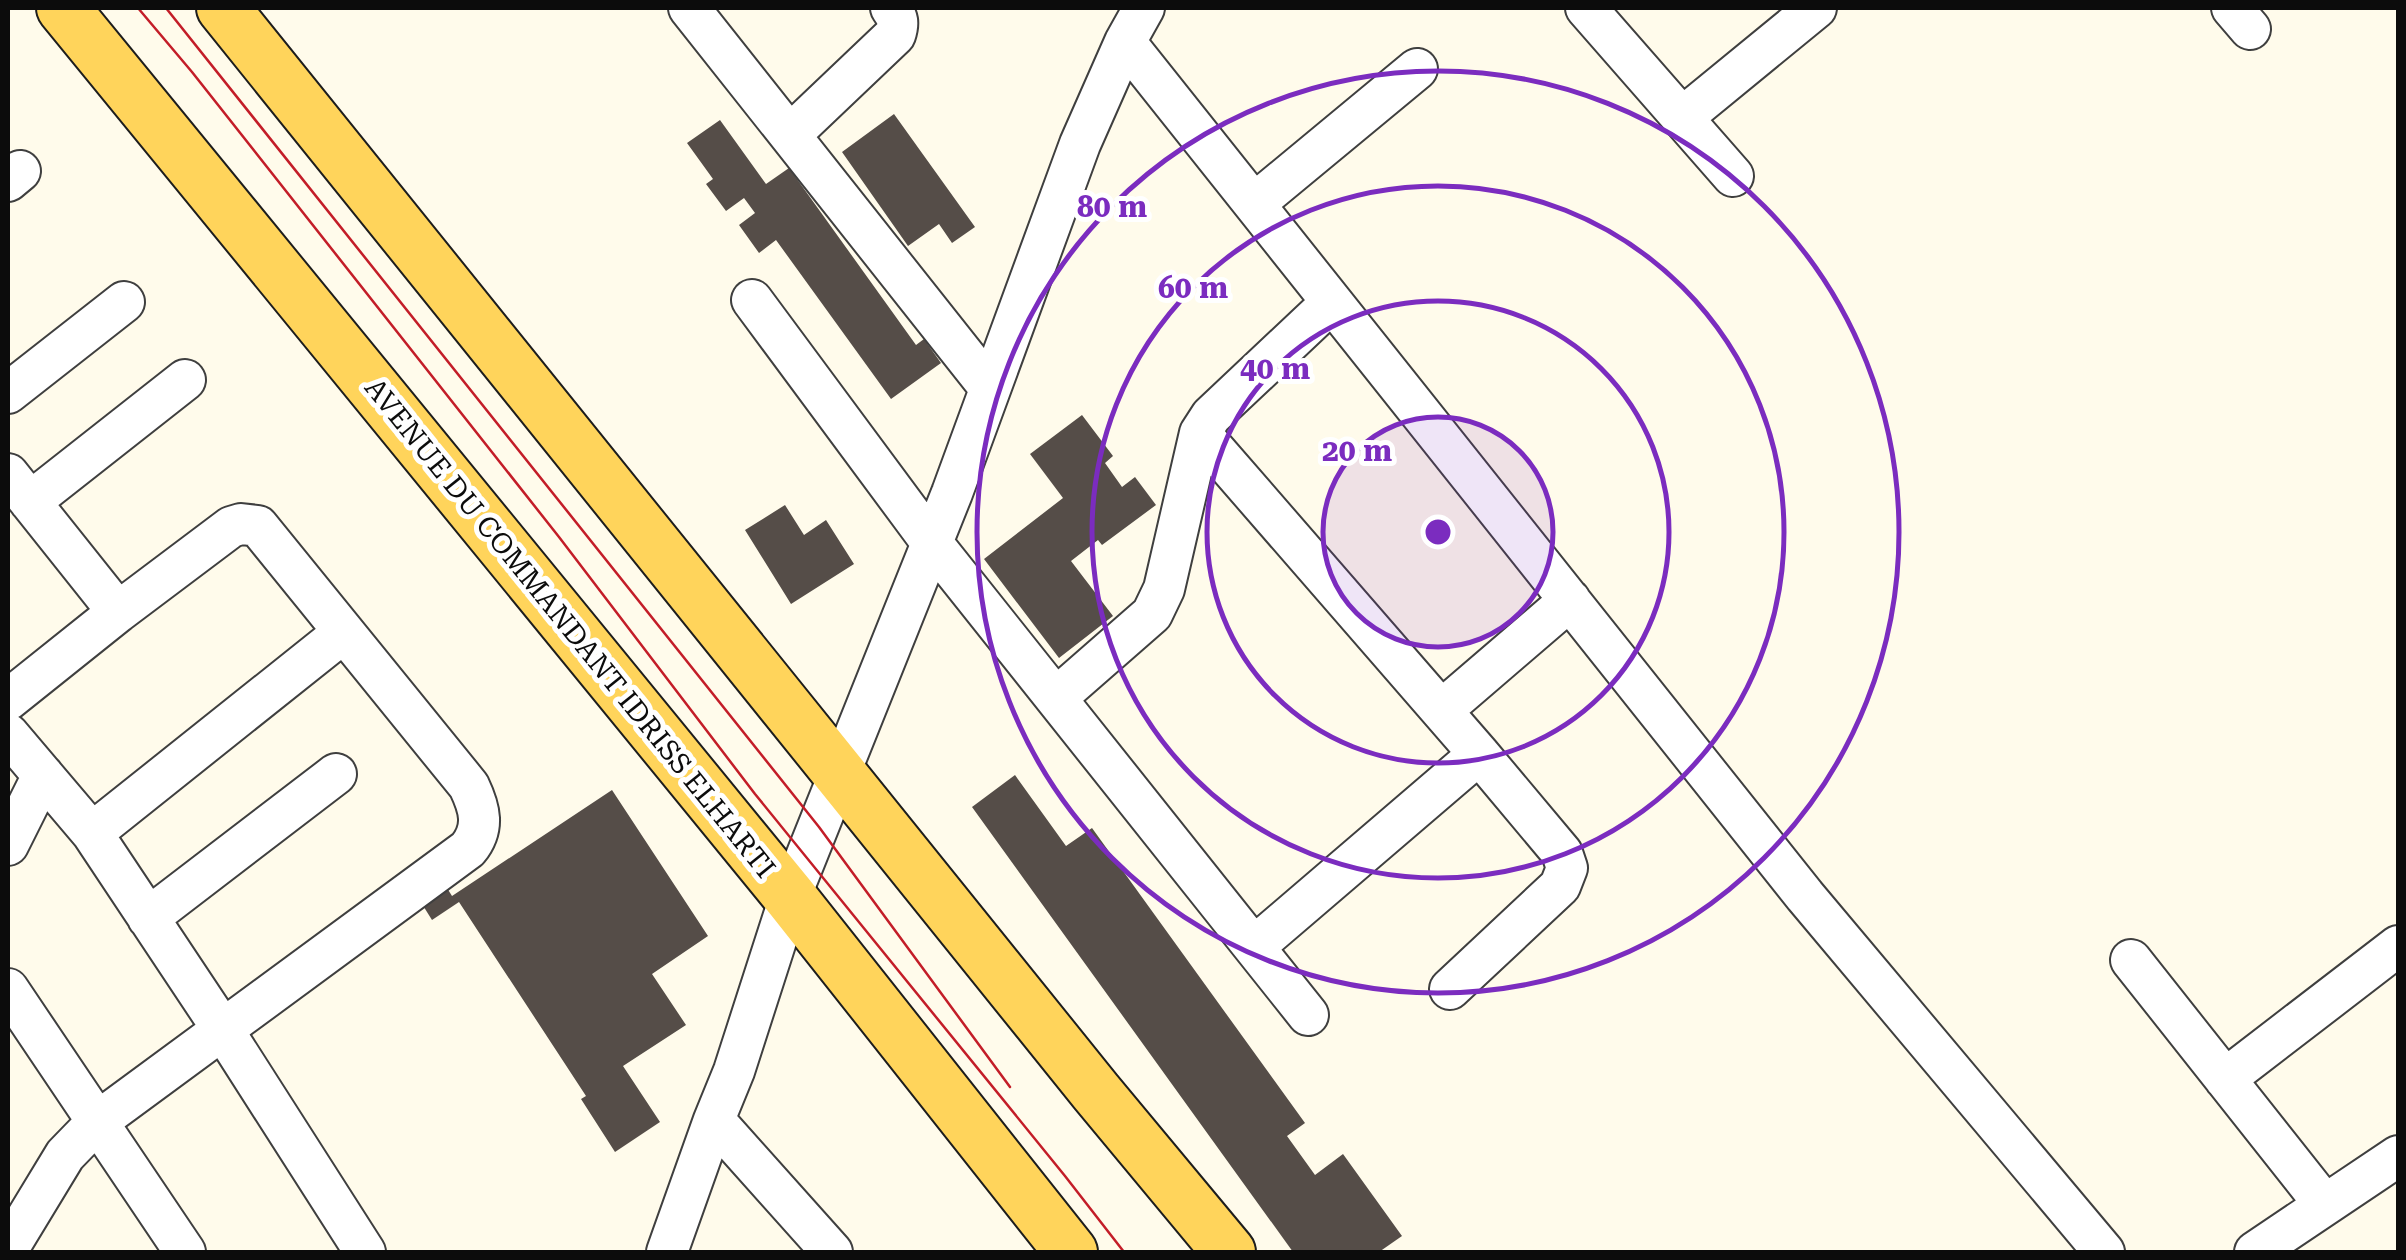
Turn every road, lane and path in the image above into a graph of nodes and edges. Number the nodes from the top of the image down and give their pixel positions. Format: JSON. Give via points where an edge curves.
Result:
{"nodes":[{"id":1,"x":64,"y":8,"type":"edge"},
{"id":2,"x":223,"y":8,"type":"edge"},
{"id":3,"x":689,"y":8,"type":"edge"},
{"id":4,"x":891,"y":8,"type":"edge"},
{"id":5,"x":1586,"y":8,"type":"edge"},
{"id":6,"x":1816,"y":8,"type":"edge"},
{"id":7,"x":1132,"y":20,"type":"edge"},
{"id":8,"x":1417,"y":69,"type":"dead end"},
{"id":9,"x":1684,"y":117,"type":"junction"},
{"id":10,"x":791,"y":134,"type":"junction"},
{"id":11,"x":1733,"y":176,"type":"dead end"},
{"id":12,"x":1254,"y":204,"type":"junction"},
{"id":13,"x":752,"y":300,"type":"dead end"},
{"id":14,"x":124,"y":302,"type":"dead end"},
{"id":15,"x":1332,"y":302,"type":"junction"},
{"id":16,"x":185,"y":380,"type":"dead end"},
{"id":17,"x":990,"y":388,"type":"junction"},
{"id":18,"x":8,"y":394,"type":"edge"},
{"id":19,"x":1200,"y":432,"type":"junction"},
{"id":20,"x":19,"y":488,"type":"edge"},
{"id":21,"x":932,"y":543,"type":"junction"},
{"id":22,"x":1570,"y":600,"type":"junction"},
{"id":23,"x":118,"y":612,"type":"junction"},
{"id":24,"x":344,"y":632,"type":"junction"},
{"id":25,"x":1056,"y":698,"type":"junction"},
{"id":26,"x":8,"y":700,"type":"edge"},
{"id":27,"x":1442,"y":710,"type":"junction"},
{"id":28,"x":8,"y":734,"type":"edge"},
{"id":29,"x":1479,"y":754,"type":"junction"},
{"id":30,"x":841,"y":772,"type":"junction"},
{"id":31,"x":336,"y":774,"type":"dead end"},
{"id":32,"x":43,"y":775,"type":"junction"},
{"id":33,"x":92,"y":833,"type":"junction"},
{"id":34,"x":8,"y":845,"type":"edge"},
{"id":35,"x":790,"y":897,"type":"junction"},
{"id":36,"x":148,"y":918,"type":"junction"},
{"id":37,"x":1255,"y":946,"type":"junction"},
{"id":38,"x":2398,"y":946,"type":"edge"},
{"id":39,"x":2131,"y":960,"type":"dead end"},
{"id":40,"x":8,"y":989,"type":"edge"},
{"id":41,"x":1450,"y":989,"type":"dead end"},
{"id":42,"x":1308,"y":1014,"type":"dead end"},
{"id":43,"x":223,"y":1030,"type":"junction"},
{"id":44,"x":2225,"y":1079,"type":"junction"},
{"id":45,"x":714,"y":1120,"type":"junction"},
{"id":46,"x":97,"y":1122,"type":"junction"},
{"id":47,"x":2398,"y":1156,"type":"edge"},
{"id":48,"x":2325,"y":1205,"type":"junction"},
{"id":49,"x":8,"y":1248,"type":"edge"},
{"id":50,"x":185,"y":1252,"type":"edge"},
{"id":51,"x":365,"y":1252,"type":"edge"},
{"id":52,"x":667,"y":1252,"type":"edge"},
{"id":53,"x":832,"y":1252,"type":"edge"},
{"id":54,"x":1072,"y":1252,"type":"edge"},
{"id":55,"x":1229,"y":1252,"type":"edge"},
{"id":56,"x":2104,"y":1252,"type":"edge"},
{"id":57,"x":2255,"y":1252,"type":"edge"}],
"edges":[{"from":1,"to":35,"type":"main road","name":"AVENUE DU COMMANDANT IDRISS ELHARTI"},
{"from":2,"to":30,"type":"main road"},
{"from":3,"to":10,"type":"street"},
{"from":4,"to":10,"type":"street","via":[[894,35]]},
{"from":5,"to":9,"type":"street"},
{"from":6,"to":9,"type":"street"},
{"from":7,"to":12,"type":"street"},
{"from":7,"to":17,"type":"street"},
{"from":8,"to":12,"type":"street"},
{"from":9,"to":11,"type":"street"},
{"from":10,"to":17,"type":"street"},
{"from":12,"to":15,"type":"street"},
{"from":13,"to":21,"type":"street"},
{"from":14,"to":18,"type":"street"},
{"from":15,"to":19,"type":"street"},
{"from":15,"to":22,"type":"street"},
{"from":16,"to":20,"type":"street"},
{"from":17,"to":21,"type":"street"},
{"from":19,"to":25,"type":"street","via":[[1164,589],[1152,614]]},
{"from":19,"to":27,"type":"street"},
{"from":20,"to":23,"type":"street"},
{"from":21,"to":25,"type":"street"},
{"from":21,"to":30,"type":"street"},
{"from":22,"to":27,"type":"street"},
{"from":22,"to":56,"type":"street","via":[[1804,896]]},
{"from":23,"to":24,"type":"street","via":[[231,527],[250,524]]},
{"from":23,"to":26,"type":"street"},
{"from":24,"to":33,"type":"street"},
{"from":24,"to":43,"type":"street","via":[[469,786],[479,806],[476,840]]},
{"from":25,"to":37,"type":"street"},
{"from":27,"to":29,"type":"street"},
{"from":28,"to":32,"type":"street"},
{"from":29,"to":37,"type":"street"},
{"from":29,"to":41,"type":"street","via":[[1562,852],[1567,868],[1546,902]]},
{"from":30,"to":35,"type":"street"},
{"from":30,"to":55,"type":"main road"},
{"from":31,"to":36,"type":"street"},
{"from":32,"to":33,"type":"street"},
{"from":32,"to":34,"type":"street"},
{"from":33,"to":36,"type":"street"},
{"from":35,"to":45,"type":"street"},
{"from":35,"to":54,"type":"main road","name":"AVENUE DU COMMANDANT IDRISS ELHARTI"},
{"from":36,"to":43,"type":"street"},
{"from":37,"to":42,"type":"street"},
{"from":38,"to":44,"type":"street"},
{"from":39,"to":44,"type":"street"},
{"from":40,"to":46,"type":"street"},
{"from":43,"to":46,"type":"street"},
{"from":43,"to":51,"type":"street"},
{"from":44,"to":48,"type":"street"},
{"from":45,"to":52,"type":"street"},
{"from":45,"to":53,"type":"street"},
{"from":46,"to":49,"type":"street","via":[[65,1155]]},
{"from":46,"to":50,"type":"street"},
{"from":47,"to":48,"type":"street"},
{"from":48,"to":57,"type":"street"}]}
